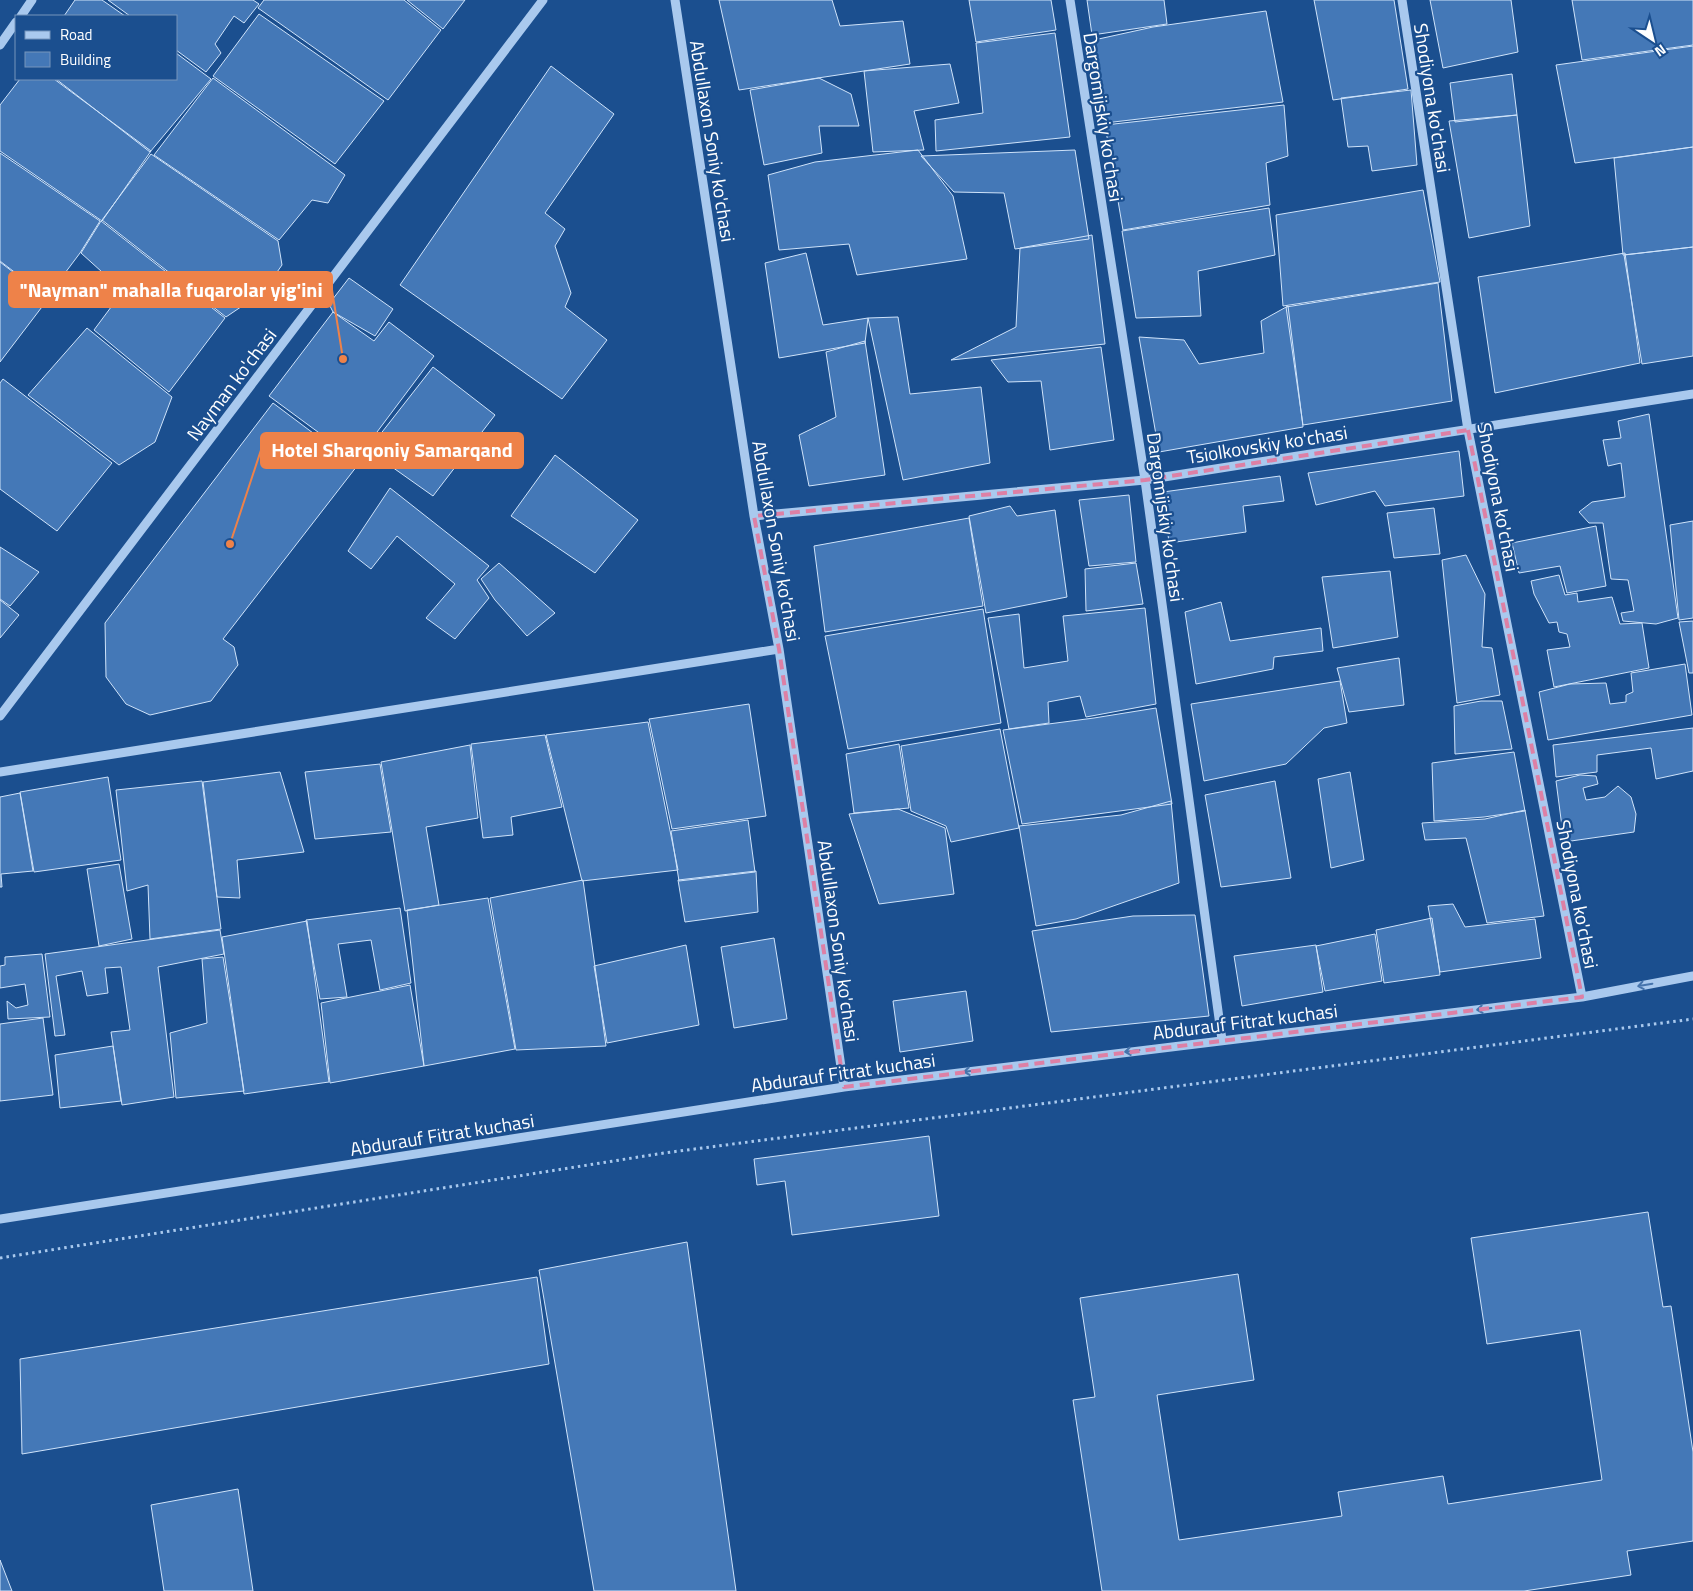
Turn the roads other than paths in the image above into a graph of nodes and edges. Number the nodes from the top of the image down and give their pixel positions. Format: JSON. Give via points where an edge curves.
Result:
{"nodes":[{"id":1,"x":32,"y":0,"type":"edge"},
{"id":2,"x":543,"y":0,"type":"edge"},
{"id":3,"x":675,"y":0,"type":"edge"},
{"id":4,"x":1070,"y":0,"type":"edge"},
{"id":5,"x":1402,"y":0,"type":"edge"},
{"id":6,"x":22,"y":15,"type":"edge"},
{"id":7,"x":15,"y":23,"type":"edge"},
{"id":8,"x":0,"y":45,"type":"edge"},
{"id":9,"x":1693,"y":394,"type":"edge"},
{"id":10,"x":1468,"y":430,"type":"junction"},
{"id":11,"x":1145,"y":480,"type":"junction"},
{"id":12,"x":754,"y":516,"type":"junction"},
{"id":13,"x":780,"y":649,"type":"junction"},
{"id":14,"x":0,"y":716,"type":"edge"},
{"id":15,"x":0,"y":772,"type":"edge"},
{"id":16,"x":1693,"y":976,"type":"edge"},
{"id":17,"x":1582,"y":997,"type":"junction"},
{"id":18,"x":1222,"y":1040,"type":"junction"},
{"id":19,"x":844,"y":1087,"type":"junction"},
{"id":20,"x":0,"y":1219,"type":"edge"}],
"edges":[{"from":1,"to":6,"type":"street"},
{"from":2,"to":14,"type":"street","name":"Nayman ko'chasi"},
{"from":3,"to":12,"type":"street","name":"Abdullaxon Soniy ko'chasi"},
{"from":4,"to":11,"type":"street","name":"Dargomijskiy ko'chasi"},
{"from":5,"to":10,"type":"street","name":"Shodiyona ko'chasi"},
{"from":7,"to":8,"type":"street"},
{"from":9,"to":10,"type":"street","name":"Tsiolkovskiy ko'chasi"},
{"from":10,"to":11,"type":"street","name":"Tsiolkovskiy ko'chasi"},
{"from":10,"to":17,"type":"street","name":"Shodiyona ko'chasi"},
{"from":11,"to":12,"type":"street","name":"Tsiolkovskiy ko'chasi"},
{"from":11,"to":18,"type":"street","name":"Dargomijskiy ko'chasi"},
{"from":12,"to":13,"type":"street","name":"Abdullaxon Soniy ko'chasi"},
{"from":13,"to":15,"type":"street"},
{"from":13,"to":19,"type":"street","name":"Abdullaxon Soniy ko'chasi"},
{"from":16,"to":17,"type":"street","name":"Abdurauf Fitrat kuchasi","one_way":true},
{"from":17,"to":18,"type":"street","name":"Abdurauf Fitrat kuchasi","one_way":true},
{"from":18,"to":19,"type":"street","name":"Abdurauf Fitrat kuchasi","one_way":true},
{"from":19,"to":20,"type":"street","name":"Abdurauf Fitrat kuchasi"}]}
